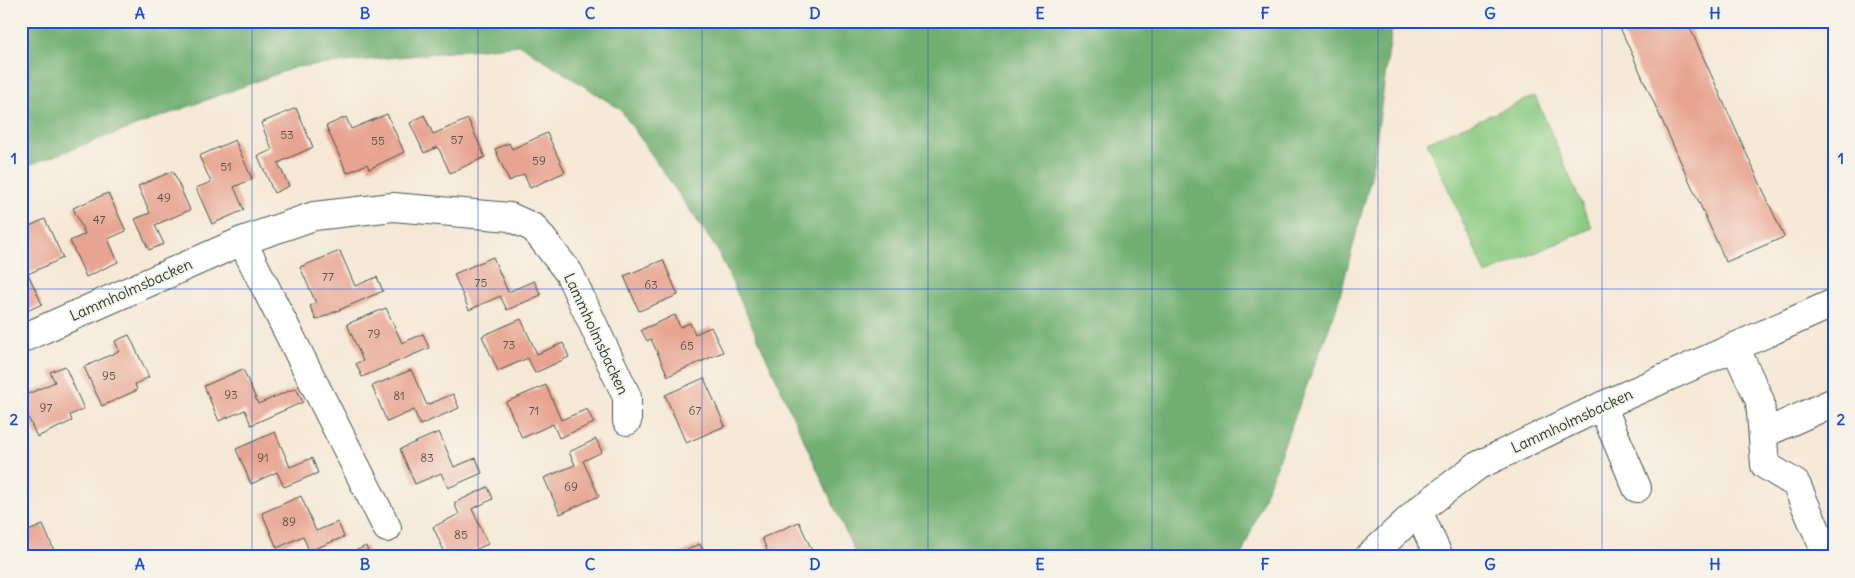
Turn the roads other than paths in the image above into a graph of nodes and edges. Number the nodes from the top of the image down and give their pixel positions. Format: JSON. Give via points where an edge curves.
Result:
{"nodes":[{"id":1,"x":242,"y":241,"type":"junction"},
{"id":2,"x":1834,"y":303,"type":"edge"},
{"id":3,"x":21,"y":339,"type":"edge"},
{"id":4,"x":1735,"y":346,"type":"junction"},
{"id":5,"x":1834,"y":402,"type":"edge"},
{"id":6,"x":1602,"y":406,"type":"junction"},
{"id":7,"x":627,"y":420,"type":"dead end"},
{"id":8,"x":1763,"y":434,"type":"junction"},
{"id":9,"x":1637,"y":488,"type":"dead end"},
{"id":10,"x":1418,"y":511,"type":"junction"},
{"id":11,"x":387,"y":528,"type":"dead end"},
{"id":12,"x":1369,"y":557,"type":"edge"},
{"id":13,"x":1439,"y":557,"type":"edge"},
{"id":14,"x":1828,"y":557,"type":"edge"}],
"edges":[{"from":1,"to":3,"type":"street","name":"Lammholmsbacken"},
{"from":1,"to":7,"type":"street","name":"Lammholmsbacken","via":[[314,216],[393,207],[510,217],[534,228],[569,273],[627,397]]},
{"from":1,"to":11,"type":"street"},
{"from":2,"to":4,"type":"street","name":"Lammholmsbacken"},
{"from":4,"to":6,"type":"street","name":"Lammholmsbacken"},
{"from":4,"to":8,"type":"street","via":[[1760,401]]},
{"from":5,"to":8,"type":"street"},
{"from":6,"to":9,"type":"street"},
{"from":6,"to":10,"type":"street","name":"Lammholmsbacken","via":[[1477,466]]},
{"from":8,"to":14,"type":"street","via":[[1765,465],[1796,484]]},
{"from":10,"to":12,"type":"street","name":"Lammholmsbacken"},
{"from":10,"to":13,"type":"street"}]}
